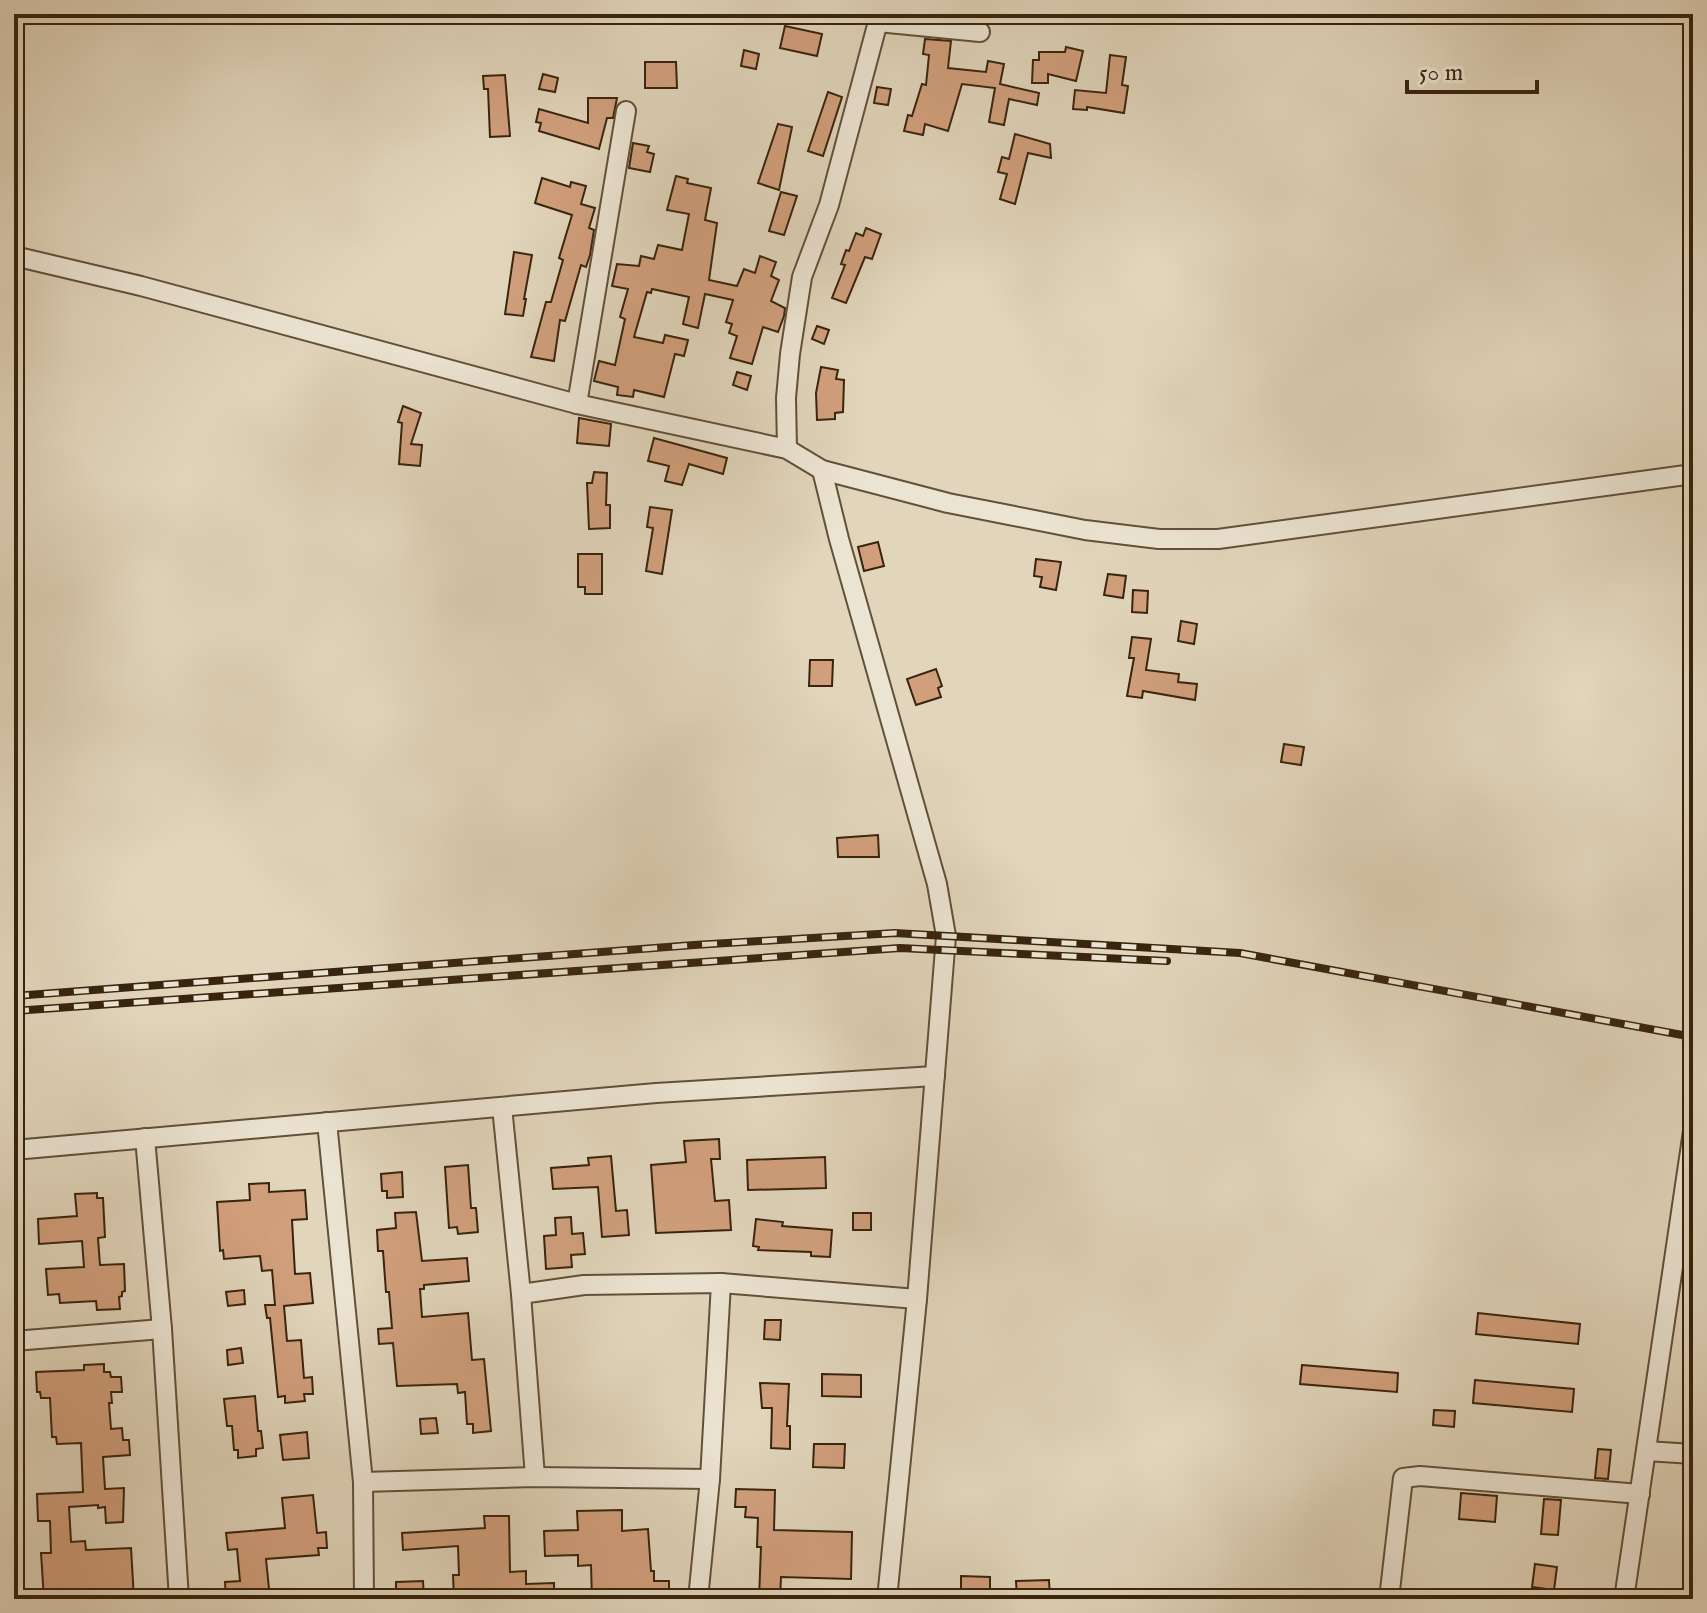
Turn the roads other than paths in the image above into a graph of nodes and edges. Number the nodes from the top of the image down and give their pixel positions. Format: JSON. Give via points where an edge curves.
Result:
{"nodes":[{"id":1,"x":879,"y":18,"type":"edge"},
{"id":2,"x":980,"y":32,"type":"dead end"},
{"id":3,"x":626,"y":111,"type":"dead end"},
{"id":4,"x":14,"y":256,"type":"edge"},
{"id":5,"x":577,"y":404,"type":"junction"},
{"id":6,"x":787,"y":449,"type":"junction"},
{"id":7,"x":822,"y":470,"type":"junction"},
{"id":8,"x":1693,"y":474,"type":"edge"},
{"id":9,"x":935,"y":1076,"type":"junction"},
{"id":10,"x":502,"y":1107,"type":"junction"},
{"id":11,"x":327,"y":1122,"type":"junction"},
{"id":12,"x":1693,"y":1131,"type":"edge"},
{"id":13,"x":145,"y":1138,"type":"junction"},
{"id":14,"x":14,"y":1150,"type":"edge"},
{"id":15,"x":721,"y":1283,"type":"junction"},
{"id":16,"x":521,"y":1294,"type":"junction"},
{"id":17,"x":917,"y":1299,"type":"junction"},
{"id":18,"x":162,"y":1329,"type":"junction"},
{"id":19,"x":14,"y":1341,"type":"edge"},
{"id":20,"x":1646,"y":1451,"type":"junction"},
{"id":21,"x":1693,"y":1454,"type":"edge"},
{"id":22,"x":535,"y":1477,"type":"junction"},
{"id":23,"x":710,"y":1479,"type":"junction"},
{"id":24,"x":363,"y":1482,"type":"junction"},
{"id":25,"x":1640,"y":1494,"type":"junction"},
{"id":26,"x":179,"y":1599,"type":"edge"},
{"id":27,"x":364,"y":1599,"type":"edge"},
{"id":28,"x":698,"y":1599,"type":"edge"},
{"id":29,"x":887,"y":1599,"type":"edge"},
{"id":30,"x":1389,"y":1599,"type":"edge"},
{"id":31,"x":1624,"y":1599,"type":"edge"}],
"edges":[{"from":1,"to":2,"type":"street"},
{"from":1,"to":6,"type":"street","via":[[829,205],[802,277],[786,398]]},
{"from":3,"to":5,"type":"street"},
{"from":4,"to":5,"type":"street"},
{"from":5,"to":6,"type":"street"},
{"from":6,"to":7,"type":"street"},
{"from":7,"to":8,"type":"street","via":[[948,503],[1159,539],[1218,539]]},
{"from":7,"to":9,"type":"street","via":[[945,918]]},
{"from":9,"to":10,"type":"street"},
{"from":9,"to":17,"type":"street"},
{"from":10,"to":11,"type":"street"},
{"from":10,"to":16,"type":"street"},
{"from":11,"to":13,"type":"street"},
{"from":11,"to":24,"type":"street"},
{"from":12,"to":20,"type":"street"},
{"from":13,"to":14,"type":"street"},
{"from":13,"to":18,"type":"street"},
{"from":15,"to":16,"type":"street","via":[[584,1285]]},
{"from":15,"to":17,"type":"street"},
{"from":15,"to":23,"type":"street"},
{"from":16,"to":22,"type":"street"},
{"from":17,"to":29,"type":"street"},
{"from":18,"to":19,"type":"street"},
{"from":18,"to":26,"type":"street"},
{"from":20,"to":21,"type":"street"},
{"from":20,"to":25,"type":"street"},
{"from":22,"to":23,"type":"street"},
{"from":22,"to":24,"type":"street"},
{"from":23,"to":28,"type":"street"},
{"from":24,"to":27,"type":"street"},
{"from":25,"to":30,"type":"street","via":[[1403,1478]]},
{"from":25,"to":31,"type":"street"}]}
